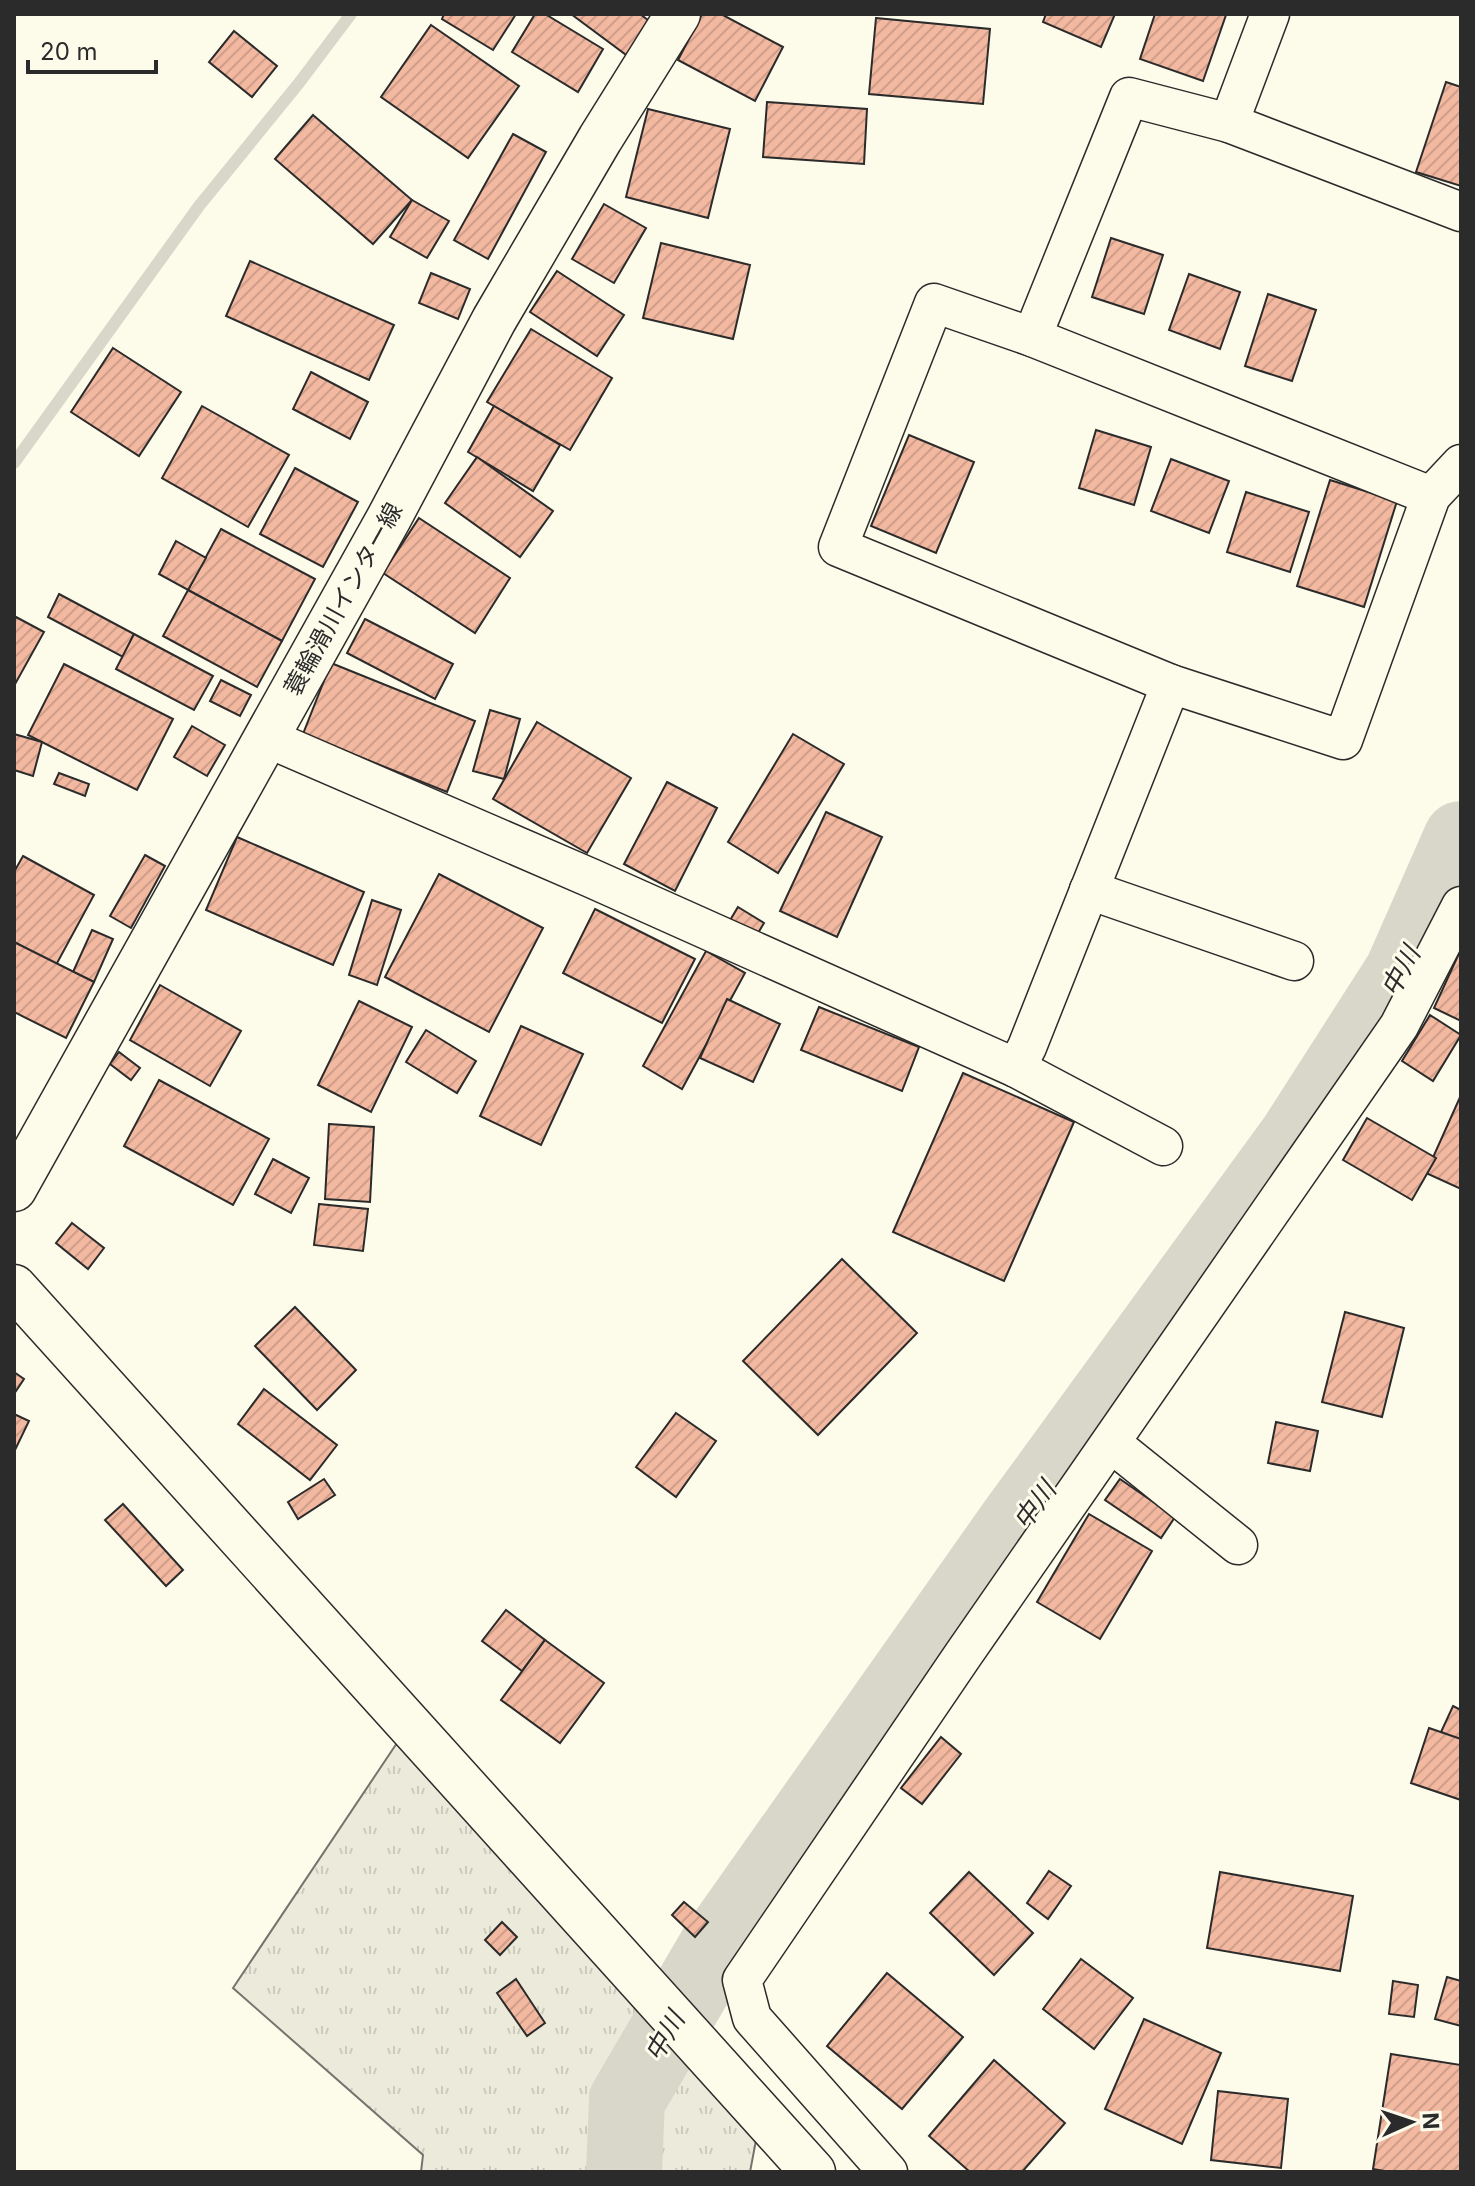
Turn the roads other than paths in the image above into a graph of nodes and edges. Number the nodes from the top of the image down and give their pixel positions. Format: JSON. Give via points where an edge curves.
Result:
{"nodes":[{"id":1,"x":678,"y":14,"type":"edge"},
{"id":2,"x":1270,"y":14,"type":"edge"},
{"id":3,"x":1229,"y":123,"type":"junction"},
{"id":4,"x":1461,"y":212,"type":"edge"},
{"id":5,"x":1032,"y":337,"type":"junction"},
{"id":6,"x":1461,"y":464,"type":"edge"},
{"id":7,"x":1431,"y":496,"type":"junction"},
{"id":8,"x":1171,"y":684,"type":"junction"},
{"id":9,"x":265,"y":737,"type":"junction"},
{"id":10,"x":1089,"y":890,"type":"junction"},
{"id":11,"x":1461,"y":906,"type":"edge"},
{"id":12,"x":1294,"y":961,"type":"dead end"},
{"id":13,"x":1016,"y":1068,"type":"junction"},
{"id":14,"x":1163,"y":1146,"type":"dead end"},
{"id":15,"x":14,"y":1189,"type":"edge"},
{"id":16,"x":14,"y":1287,"type":"edge"},
{"id":17,"x":1111,"y":1443,"type":"junction"},
{"id":18,"x":1238,"y":1545,"type":"dead end"},
{"id":19,"x":813,"y":2172,"type":"edge"},
{"id":20,"x":888,"y":2172,"type":"edge"}],
"edges":[{"from":1,"to":9,"type":"main road","name":"蓑輪滑川インター線","via":[[494,320]]},
{"from":2,"to":3,"type":"street"},
{"from":3,"to":4,"type":"street"},
{"from":3,"to":5,"type":"street","via":[[1129,97]]},
{"from":5,"to":7,"type":"street"},
{"from":5,"to":8,"type":"street","via":[[934,303],[838,547]]},
{"from":6,"to":7,"type":"street"},
{"from":7,"to":8,"type":"street","via":[[1343,740]]},
{"from":8,"to":10,"type":"street"},
{"from":9,"to":13,"type":"street"},
{"from":9,"to":15,"type":"main road","name":"蓑輪滑川インター線"},
{"from":10,"to":12,"type":"street"},
{"from":10,"to":13,"type":"street"},
{"from":11,"to":17,"type":"street","via":[[1399,1026]]},
{"from":13,"to":14,"type":"street"},
{"from":16,"to":19,"type":"main road"},
{"from":17,"to":18,"type":"street"},
{"from":17,"to":20,"type":"street","via":[[742,1980],[752,2018]]}]}
